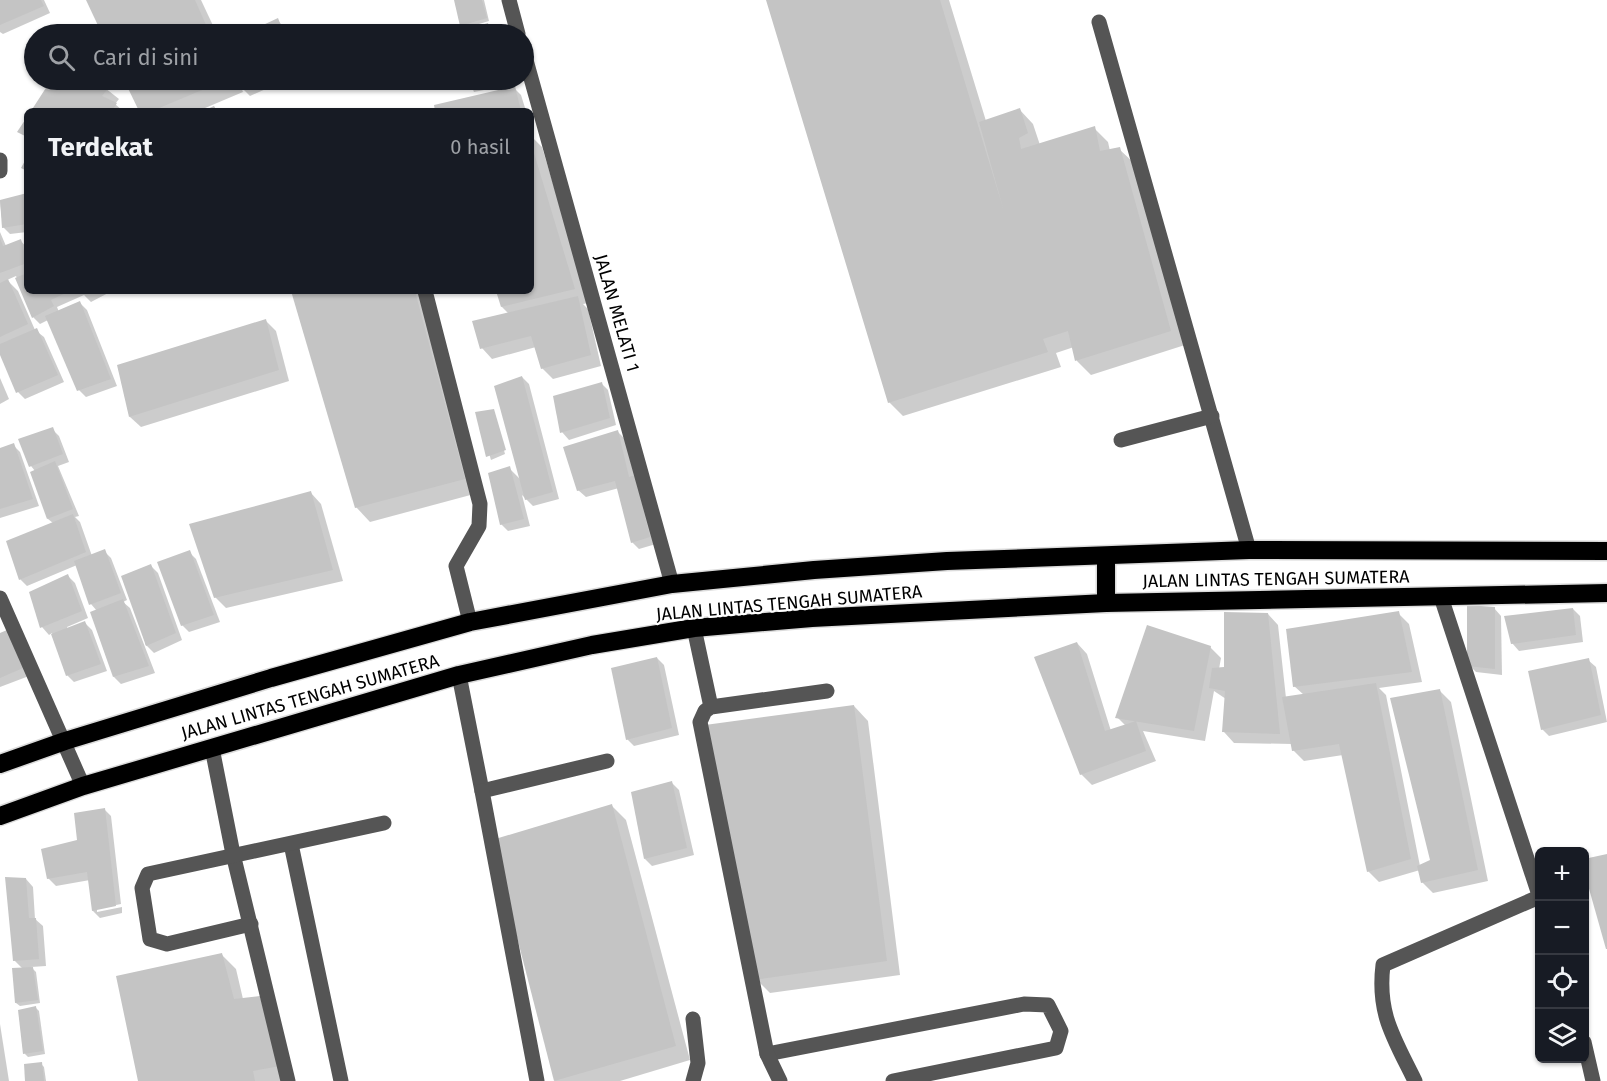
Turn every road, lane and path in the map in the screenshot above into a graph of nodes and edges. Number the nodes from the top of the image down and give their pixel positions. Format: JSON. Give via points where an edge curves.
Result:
{"nodes":[{"id":1,"x":509,"y":0,"type":"edge"},
{"id":2,"x":1099,"y":22,"type":"dead end"},
{"id":3,"x":515,"y":24,"type":"edge"},
{"id":4,"x":534,"y":89,"type":"edge"},
{"id":5,"x":0,"y":160,"type":"edge"},
{"id":6,"x":0,"y":171,"type":"edge"},
{"id":7,"x":426,"y":294,"type":"edge"},
{"id":8,"x":1212,"y":416,"type":"junction"},
{"id":9,"x":1121,"y":440,"type":"dead end"},
{"id":10,"x":1249,"y":550,"type":"junction"},
{"id":11,"x":1607,"y":551,"type":"edge"},
{"id":12,"x":1106,"y":556,"type":"junction"},
{"id":13,"x":672,"y":584,"type":"junction"},
{"id":14,"x":1607,"y":593,"type":"edge"},
{"id":15,"x":1441,"y":597,"type":"junction"},
{"id":16,"x":0,"y":598,"type":"edge"},
{"id":17,"x":1106,"y":603,"type":"junction"},
{"id":18,"x":471,"y":622,"type":"junction"},
{"id":19,"x":694,"y":628,"type":"junction"},
{"id":20,"x":459,"y":675,"type":"junction"},
{"id":21,"x":827,"y":691,"type":"dead end"},
{"id":22,"x":711,"y":707,"type":"junction"},
{"id":23,"x":65,"y":741,"type":"junction"},
{"id":24,"x":212,"y":748,"type":"junction"},
{"id":25,"x":607,"y":761,"type":"dead end"},
{"id":26,"x":0,"y":764,"type":"edge"},
{"id":27,"x":83,"y":786,"type":"junction"},
{"id":28,"x":482,"y":791,"type":"junction"},
{"id":29,"x":0,"y":816,"type":"edge"},
{"id":30,"x":384,"y":823,"type":"dead end"},
{"id":31,"x":291,"y":844,"type":"junction"},
{"id":32,"x":233,"y":854,"type":"junction"},
{"id":33,"x":1535,"y":886,"type":"edge"},
{"id":34,"x":1535,"y":900,"type":"edge"},
{"id":35,"x":251,"y":924,"type":"junction"},
{"id":36,"x":693,"y":1019,"type":"dead end"},
{"id":37,"x":768,"y":1054,"type":"junction"},
{"id":38,"x":1589,"y":1063,"type":"edge"},
{"id":39,"x":288,"y":1081,"type":"edge"},
{"id":40,"x":341,"y":1081,"type":"edge"},
{"id":41,"x":537,"y":1081,"type":"edge"},
{"id":42,"x":693,"y":1081,"type":"edge"},
{"id":43,"x":780,"y":1081,"type":"edge"},
{"id":44,"x":893,"y":1081,"type":"edge"},
{"id":45,"x":1415,"y":1081,"type":"edge"},
{"id":46,"x":1593,"y":1081,"type":"edge"}],
"edges":[{"from":1,"to":3,"type":"street"},
{"from":2,"to":8,"type":"street"},
{"from":4,"to":13,"type":"street","name":"JALAN MELATI 1"},
{"from":5,"to":6,"type":"street"},
{"from":7,"to":18,"type":"street","via":[[480,504],[479,526],[456,566]]},
{"from":8,"to":9,"type":"street"},
{"from":8,"to":10,"type":"street"},
{"from":10,"to":11,"type":"highway","name":"JALAN LINTAS TENGAH SUMATERA"},
{"from":10,"to":12,"type":"highway","name":"JALAN LINTAS TENGAH SUMATERA"},
{"from":12,"to":13,"type":"highway","name":"JALAN LINTAS TENGAH SUMATERA","via":[[825,569]]},
{"from":12,"to":17,"type":"highway"},
{"from":13,"to":18,"type":"highway","name":"JALAN LINTAS TENGAH SUMATERA"},
{"from":14,"to":15,"type":"highway","name":"JALAN LINTAS TENGAH SUMATERA"},
{"from":15,"to":17,"type":"highway","name":"JALAN LINTAS TENGAH SUMATERA"},
{"from":15,"to":33,"type":"street"},
{"from":16,"to":23,"type":"street"},
{"from":17,"to":19,"type":"highway","name":"JALAN LINTAS TENGAH SUMATERA"},
{"from":18,"to":23,"type":"highway","name":"JALAN LINTAS TENGAH SUMATERA"},
{"from":19,"to":20,"type":"highway","name":"JALAN LINTAS TENGAH SUMATERA","via":[[592,645]]},
{"from":19,"to":22,"type":"street"},
{"from":20,"to":24,"type":"highway","name":"JALAN LINTAS TENGAH SUMATERA"},
{"from":20,"to":28,"type":"street"},
{"from":21,"to":22,"type":"street"},
{"from":22,"to":37,"type":"street","via":[[700,722]]},
{"from":23,"to":26,"type":"highway","name":"JALAN LINTAS TENGAH SUMATERA"},
{"from":23,"to":27,"type":"street"},
{"from":24,"to":27,"type":"highway","name":"JALAN LINTAS TENGAH SUMATERA"},
{"from":24,"to":32,"type":"street"},
{"from":25,"to":28,"type":"street"},
{"from":27,"to":29,"type":"highway","name":"JALAN LINTAS TENGAH SUMATERA"},
{"from":28,"to":41,"type":"street"},
{"from":30,"to":31,"type":"street"},
{"from":31,"to":32,"type":"street"},
{"from":31,"to":40,"type":"street"},
{"from":32,"to":35,"type":"street"},
{"from":32,"to":35,"type":"street","via":[[148,874],[142,888],[150,939],[167,944]]},
{"from":34,"to":45,"type":"street","via":[[1383,965],[1380,991],[1386,1022]]},
{"from":35,"to":39,"type":"street"},
{"from":36,"to":42,"type":"street","via":[[698,1063]]},
{"from":37,"to":43,"type":"street"},
{"from":37,"to":44,"type":"street","via":[[1024,1004],[1048,1005],[1061,1031],[1056,1048]]},
{"from":38,"to":46,"type":"street"}]}
